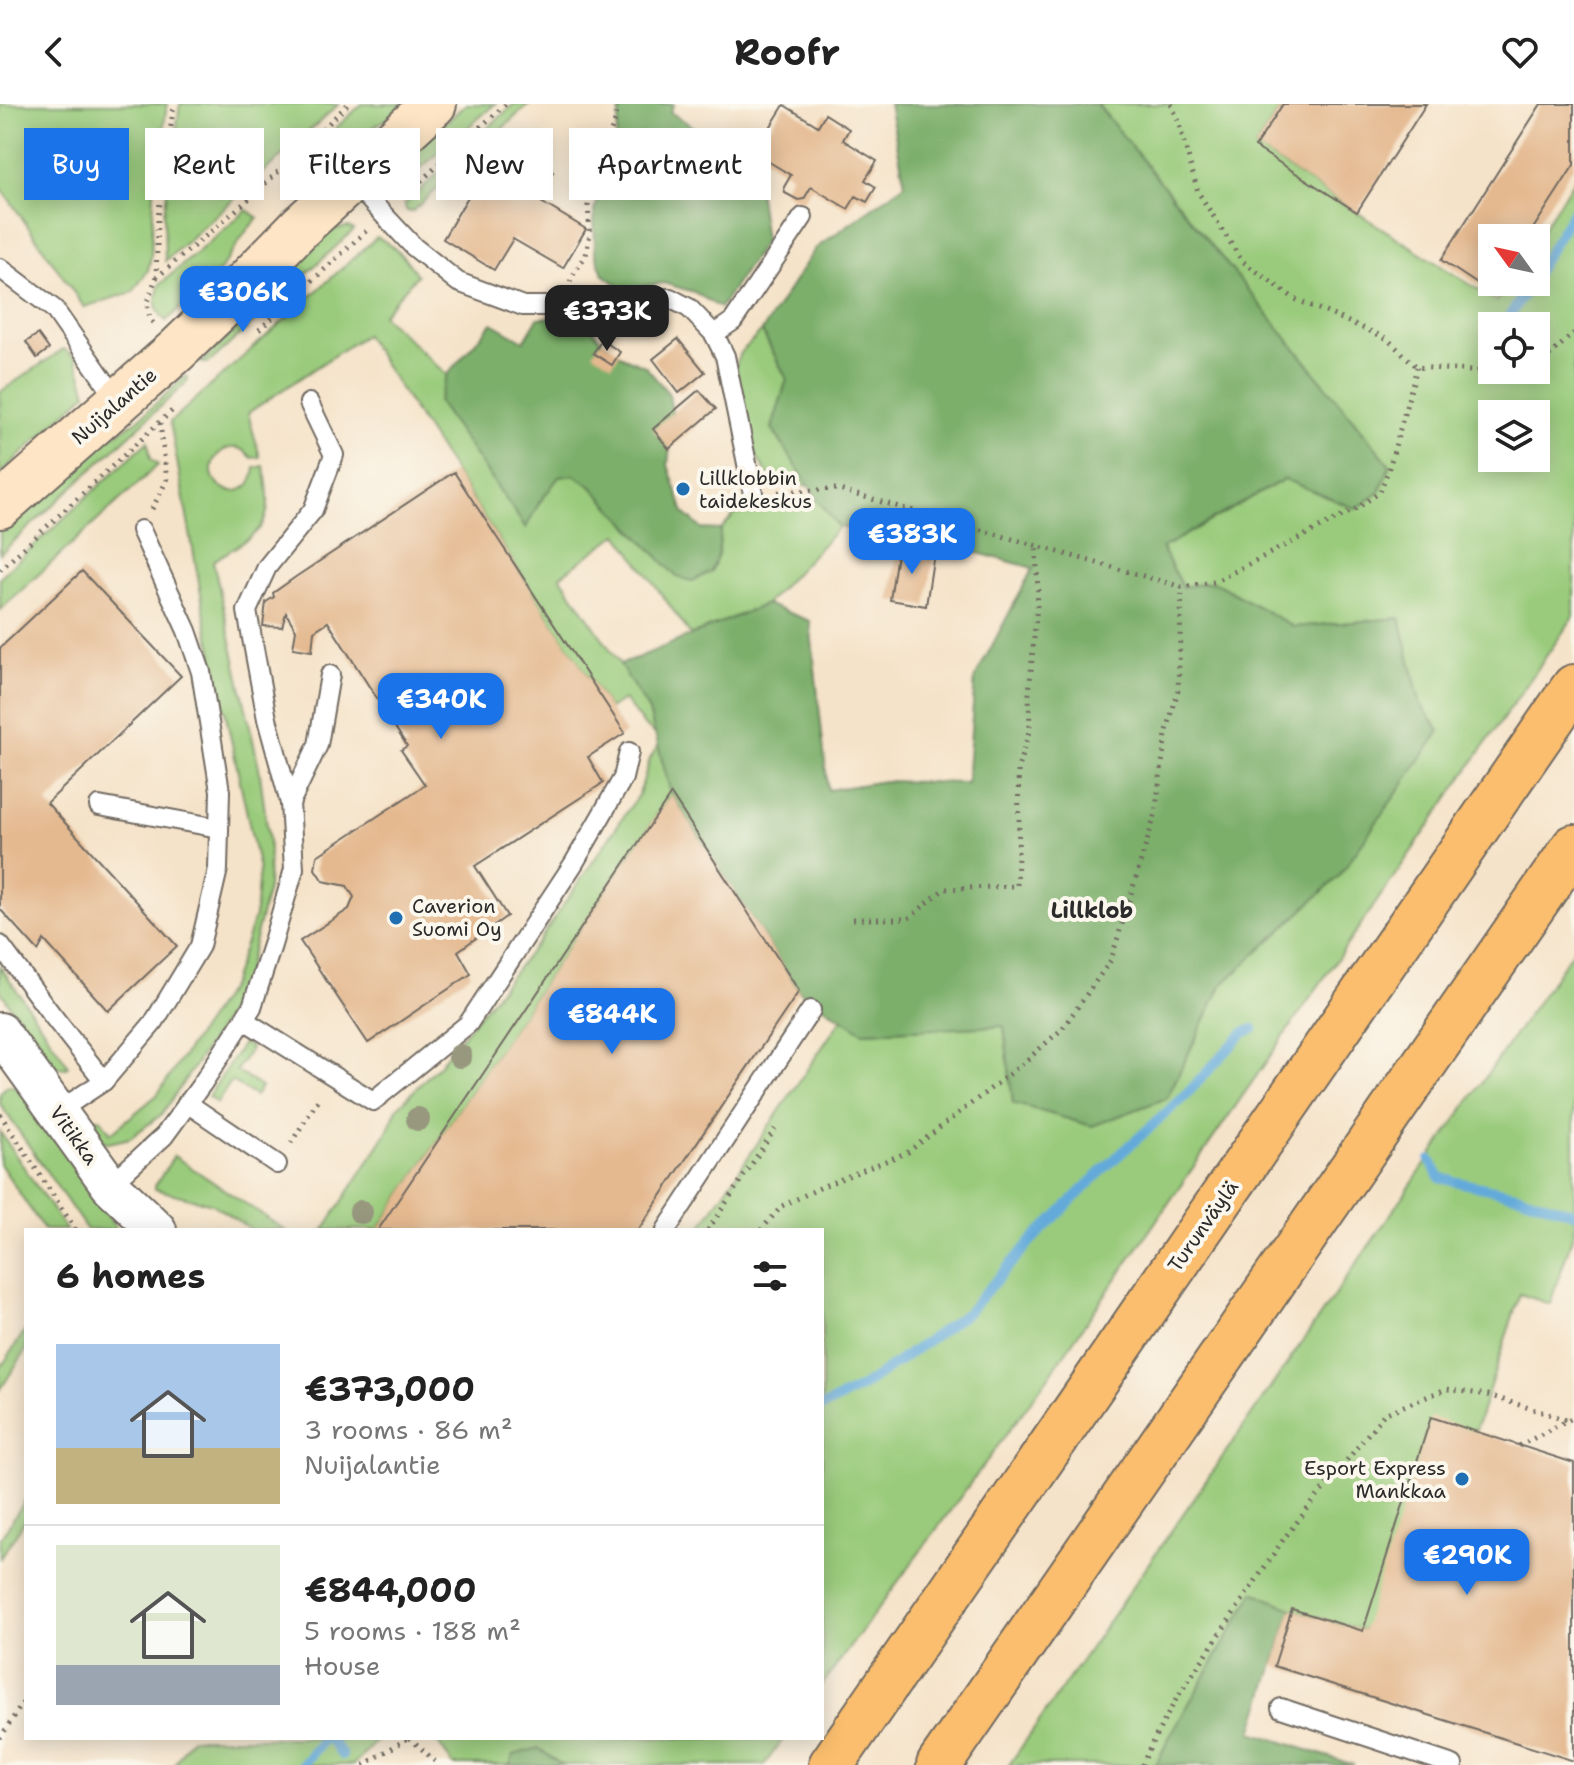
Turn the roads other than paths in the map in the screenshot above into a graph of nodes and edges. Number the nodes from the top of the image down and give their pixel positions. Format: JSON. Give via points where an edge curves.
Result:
{"nodes":[{"id":1,"x":434,"y":104,"type":"edge"},
{"id":2,"x":408,"y":128,"type":"edge"},
{"id":3,"x":329,"y":200,"type":"edge"},
{"id":4,"x":370,"y":200,"type":"edge"},
{"id":5,"x":803,"y":217,"type":"dead end"},
{"id":6,"x":0,"y":268,"type":"edge"},
{"id":7,"x":714,"y":334,"type":"junction"},
{"id":8,"x":119,"y":402,"type":"junction"},
{"id":9,"x":309,"y":403,"type":"dead end"},
{"id":10,"x":753,"y":493,"type":"road end"},
{"id":11,"x":0,"y":506,"type":"edge"},
{"id":12,"x":141,"y":530,"type":"road end"},
{"id":13,"x":330,"y":675,"type":"dead end"},
{"id":14,"x":1574,"y":687,"type":"edge"},
{"id":15,"x":629,"y":752,"type":"dead end"},
{"id":16,"x":290,"y":803,"type":"junction"},
{"id":17,"x":99,"y":806,"type":"dead end"},
{"id":18,"x":219,"y":828,"type":"junction"},
{"id":19,"x":1574,"y":847,"type":"edge"},
{"id":20,"x":0,"y":945,"type":"edge"},
{"id":21,"x":811,"y":1010,"type":"dead end"},
{"id":22,"x":244,"y":1020,"type":"junction"},
{"id":23,"x":0,"y":1032,"type":"edge"},
{"id":24,"x":104,"y":1081,"type":"junction"},
{"id":25,"x":187,"y":1103,"type":"junction"},
{"id":26,"x":57,"y":1112,"type":"junction"},
{"id":27,"x":277,"y":1164,"type":"road end"},
{"id":28,"x":110,"y":1185,"type":"junction"},
{"id":29,"x":155,"y":1228,"type":"edge"},
{"id":30,"x":667,"y":1228,"type":"edge"},
{"id":31,"x":1281,"y":1708,"type":"dead end"},
{"id":32,"x":831,"y":1765,"type":"edge"},
{"id":33,"x":939,"y":1765,"type":"edge"},
{"id":34,"x":1453,"y":1765,"type":"edge"}],
"edges":[{"from":1,"to":2,"type":"main road","name":"Nuijalantie"},
{"from":3,"to":8,"type":"main road","name":"Nuijalantie"},
{"from":4,"to":7,"type":"lane","via":[[414,247],[458,282],[523,306],[670,298],[689,308]]},
{"from":5,"to":7,"type":"lane","via":[[733,321]]},
{"from":6,"to":8,"type":"lane","via":[[54,309]]},
{"from":7,"to":10,"type":"lane","via":[[725,356]]},
{"from":8,"to":11,"type":"main road","name":"Nuijalantie"},
{"from":9,"to":16,"type":"lane","via":[[334,455],[313,510],[267,567],[247,611],[267,719]]},
{"from":12,"to":18,"type":"lane","via":[[201,672],[220,791]]},
{"from":13,"to":16,"type":"lane","via":[[318,745]]},
{"from":14,"to":32,"type":"highway","name":"Turunväylä"},
{"from":15,"to":22,"type":"lane","via":[[623,778],[574,863],[468,1024],[373,1101]]},
{"from":16,"to":22,"type":"lane","via":[[294,869]]},
{"from":17,"to":18,"type":"lane"},
{"from":18,"to":24,"type":"lane","via":[[218,869],[200,946],[154,1022]]},
{"from":19,"to":33,"type":"highway"},
{"from":20,"to":24,"type":"lane"},
{"from":21,"to":30,"type":"lane"},
{"from":22,"to":25,"type":"lane"},
{"from":23,"to":26,"type":"street","name":"Vitikka"},
{"from":24,"to":26,"type":"lane"},
{"from":25,"to":27,"type":"lane"},
{"from":25,"to":28,"type":"lane","via":[[164,1136]]},
{"from":26,"to":28,"type":"street","name":"Vitikka"},
{"from":28,"to":29,"type":"street","name":"Vitikka"},
{"from":31,"to":34,"type":"lane"}]}
